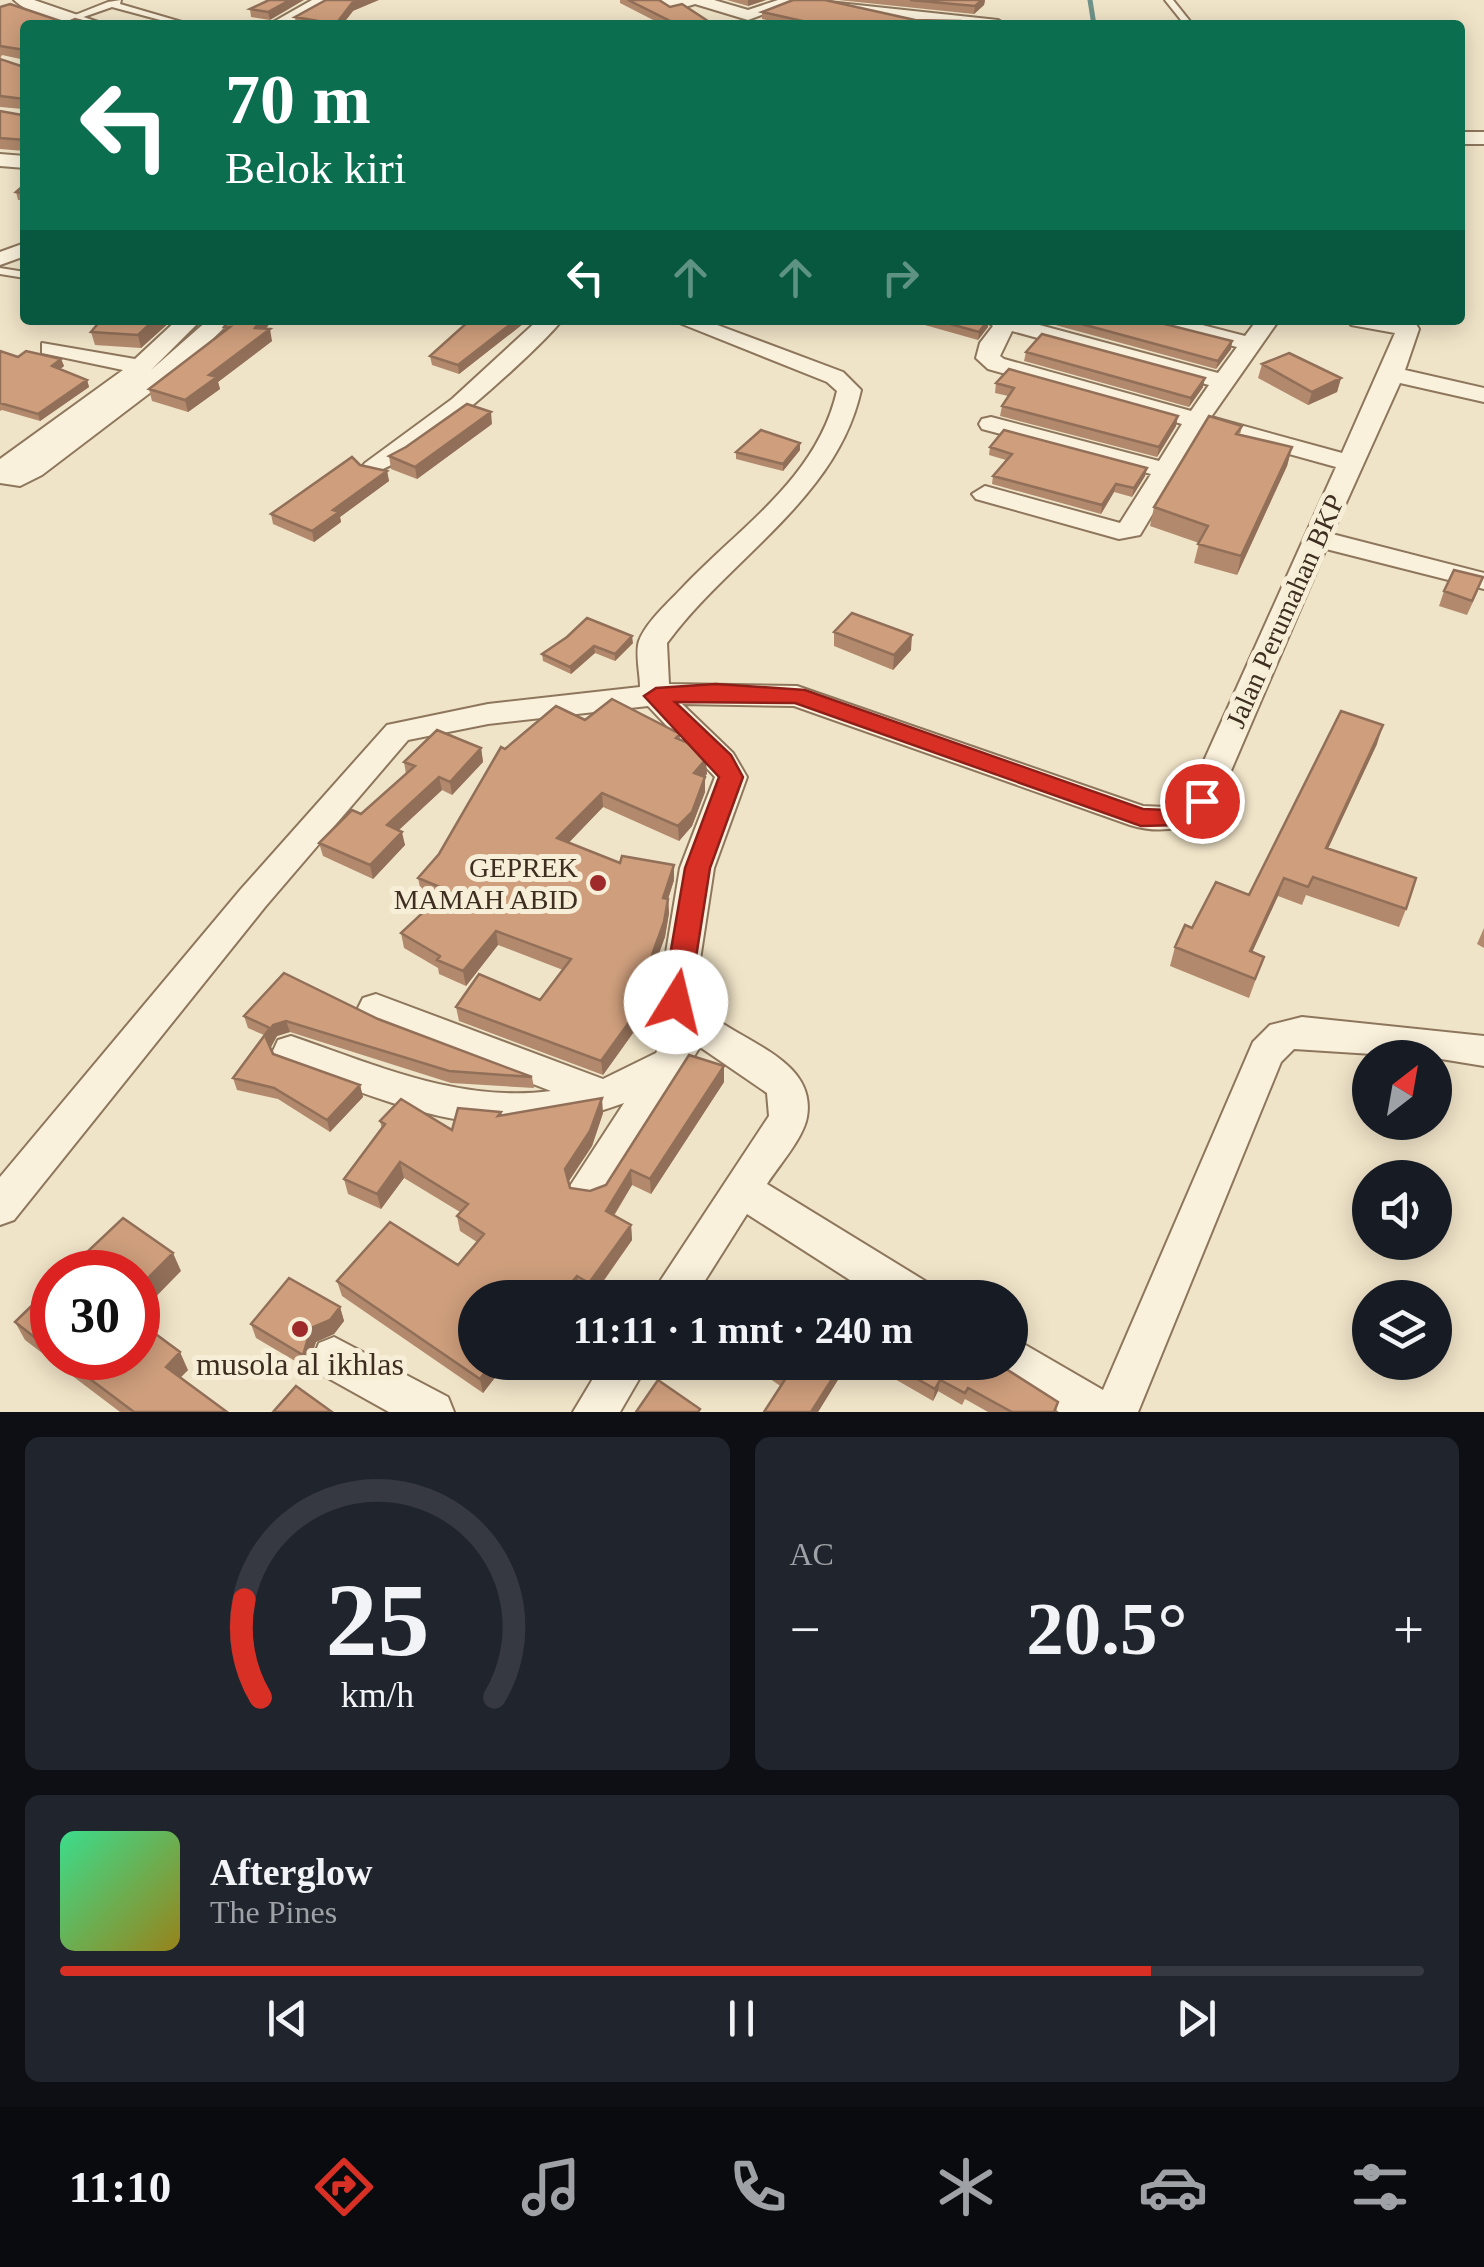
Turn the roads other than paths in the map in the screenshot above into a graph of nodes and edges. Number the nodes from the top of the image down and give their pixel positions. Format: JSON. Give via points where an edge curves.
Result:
{"nodes":[{"id":1,"x":22,"y":0,"type":"edge"},
{"id":2,"x":40,"y":0,"type":"edge"},
{"id":3,"x":122,"y":0,"type":"edge"},
{"id":4,"x":324,"y":0,"type":"edge"},
{"id":5,"x":660,"y":0,"type":"edge"},
{"id":6,"x":695,"y":0,"type":"edge"},
{"id":7,"x":794,"y":0,"type":"edge"},
{"id":8,"x":818,"y":0,"type":"edge"},
{"id":9,"x":1169,"y":0,"type":"edge"},
{"id":10,"x":111,"y":4,"type":"junction"},
{"id":11,"x":85,"y":20,"type":"edge"},
{"id":12,"x":170,"y":20,"type":"edge"},
{"id":13,"x":286,"y":20,"type":"edge"},
{"id":14,"x":903,"y":20,"type":"edge"},
{"id":15,"x":1185,"y":20,"type":"edge"},
{"id":16,"x":185,"y":325,"type":"edge"},
{"id":17,"x":215,"y":325,"type":"edge"},
{"id":18,"x":546,"y":325,"type":"edge"},
{"id":19,"x":696,"y":325,"type":"edge"},
{"id":20,"x":1002,"y":325,"type":"edge"},
{"id":21,"x":1019,"y":325,"type":"edge"},
{"id":22,"x":1176,"y":325,"type":"edge"},
{"id":23,"x":1265,"y":325,"type":"edge"},
{"id":24,"x":1410,"y":325,"type":"edge"},
{"id":25,"x":1254,"y":346,"type":"junction"},
{"id":26,"x":50,"y":348,"type":"dead end"},
{"id":27,"x":140,"y":367,"type":"junction"},
{"id":28,"x":1392,"y":374,"type":"junction"},
{"id":29,"x":1227,"y":383,"type":"junction"},
{"id":30,"x":1484,"y":395,"type":"edge"},
{"id":31,"x":1196,"y":421,"type":"junction"},
{"id":32,"x":992,"y":424,"type":"dead end"},
{"id":33,"x":1350,"y":463,"type":"junction"},
{"id":34,"x":374,"y":468,"type":"edge"},
{"id":35,"x":1168,"y":471,"type":"junction"},
{"id":36,"x":985,"y":494,"type":"dead end"},
{"id":37,"x":1316,"y":538,"type":"junction"},
{"id":38,"x":1484,"y":581,"type":"edge"},
{"id":39,"x":656,"y":696,"type":"junction"},
{"id":40,"x":376,"y":1008,"type":"dead end"},
{"id":41,"x":691,"y":1023,"type":"junction"},
{"id":42,"x":291,"y":1051,"type":"dead end"},
{"id":43,"x":1484,"y":1051,"type":"edge"},
{"id":44,"x":675,"y":1058,"type":"junction"},
{"id":45,"x":603,"y":1095,"type":"junction"},
{"id":46,"x":590,"y":1186,"type":"edge"},
{"id":47,"x":740,"y":1190,"type":"junction"},
{"id":48,"x":0,"y":1207,"type":"edge"},
{"id":49,"x":682,"y":1280,"type":"edge"},
{"id":50,"x":886,"y":1280,"type":"edge"},
{"id":51,"x":334,"y":1358,"type":"dead end"},
{"id":52,"x":1028,"y":1368,"type":"edge"},
{"id":53,"x":616,"y":1380,"type":"edge"},
{"id":54,"x":432,"y":1412,"type":"edge"},
{"id":55,"x":595,"y":1412,"type":"edge"},
{"id":56,"x":1099,"y":1412,"type":"edge"},
{"id":57,"x":1116,"y":1412,"type":"edge"}],
"edges":[{"from":1,"to":11,"type":"street","via":[[33,9]]},
{"from":2,"to":11,"type":"street"},
{"from":3,"to":10,"type":"lane"},
{"from":4,"to":13,"type":"street"},
{"from":5,"to":6,"type":"street","via":[[672,6]]},
{"from":6,"to":7,"type":"street","via":[[748,16]]},
{"from":8,"to":14,"type":"street"},
{"from":9,"to":15,"type":"lane"},
{"from":10,"to":11,"type":"lane"},
{"from":10,"to":12,"type":"lane"},
{"from":16,"to":27,"type":"street"},
{"from":17,"to":27,"type":"street","via":[[33,470],[8,477],[4,468]]},
{"from":18,"to":34,"type":"street","via":[[460,404]]},
{"from":19,"to":39,"type":"street","via":[[835,378],[848,398],[805,482],[664,624],[653,642]]},
{"from":20,"to":31,"type":"street","via":[[988,358],[996,364]]},
{"from":21,"to":29,"type":"street"},
{"from":22,"to":25,"type":"street"},
{"from":23,"to":25,"type":"street"},
{"from":24,"to":28,"type":"street","name":"Jalan Perumahan BKP"},
{"from":25,"to":29,"type":"street"},
{"from":26,"to":27,"type":"street"},
{"from":28,"to":30,"type":"street"},
{"from":28,"to":33,"type":"street","name":"Jalan Perumahan BKP"},
{"from":29,"to":31,"type":"street"},
{"from":31,"to":33,"type":"street"},
{"from":31,"to":35,"type":"street"},
{"from":32,"to":35,"type":"street"},
{"from":33,"to":37,"type":"street","name":"Jalan Perumahan BKP"},
{"from":35,"to":36,"type":"street","via":[[1126,532]]},
{"from":37,"to":38,"type":"street"},
{"from":37,"to":39,"type":"street","name":"Jalan Perumahan BKP","via":[[1202,801],[1171,819],[1077,797],[797,696]]},
{"from":39,"to":41,"type":"street","via":[[731,777],[694,888],[676,1002]]},
{"from":39,"to":48,"type":"street","name":"Jalan Perumahan BKP","via":[[488,714],[398,732]]},
{"from":40,"to":45,"type":"street"},
{"from":41,"to":44,"type":"street"},
{"from":41,"to":47,"type":"street","via":[[771,1074],[788,1095],[788,1120]]},
{"from":42,"to":45,"type":"street","via":[[464,1108],[522,1114]]},
{"from":43,"to":57,"type":"street","via":[[1302,1032],[1283,1036],[1266,1053]]},
{"from":44,"to":45,"type":"street"},
{"from":44,"to":46,"type":"street"},
{"from":47,"to":49,"type":"street"},
{"from":47,"to":50,"type":"street"},
{"from":51,"to":54,"type":"street"},
{"from":52,"to":56,"type":"street"},
{"from":53,"to":55,"type":"street"}]}
